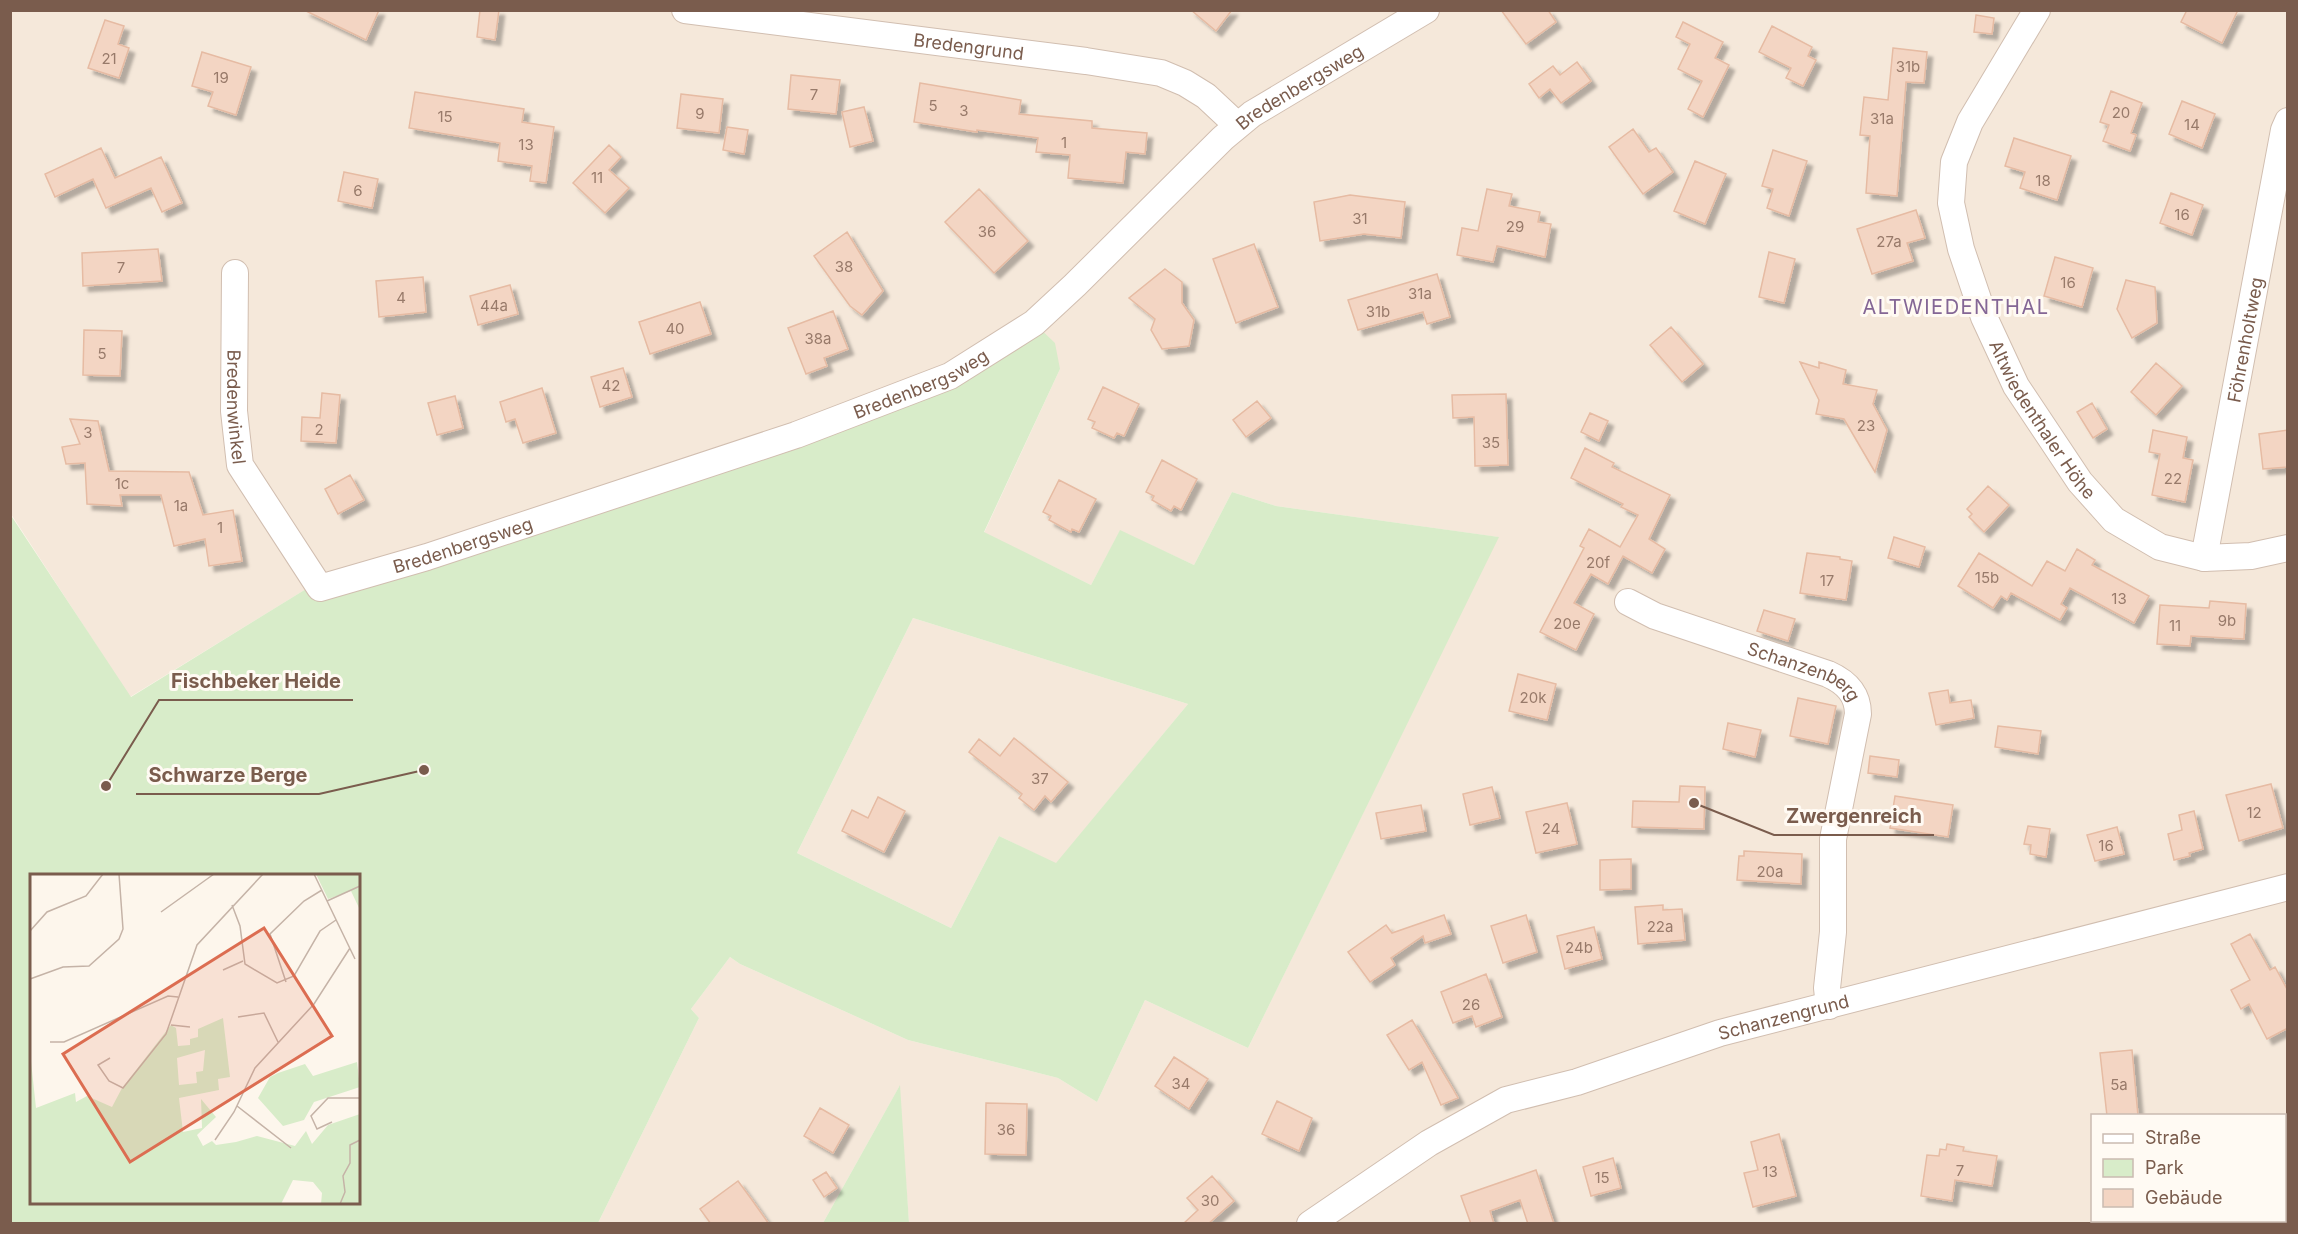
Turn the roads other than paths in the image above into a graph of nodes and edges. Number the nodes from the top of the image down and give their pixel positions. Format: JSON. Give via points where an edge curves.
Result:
{"nodes":[{"id":1,"x":685,"y":10,"type":"edge"},
{"id":2,"x":1426,"y":10,"type":"edge"},
{"id":3,"x":2037,"y":10,"type":"edge"},
{"id":4,"x":2288,"y":121,"type":"edge"},
{"id":5,"x":1237,"y":125,"type":"junction"},
{"id":6,"x":235,"y":273,"type":"dead end"},
{"id":7,"x":2288,"y":548,"type":"edge"},
{"id":8,"x":2204,"y":558,"type":"junction"},
{"id":9,"x":320,"y":588,"type":"joint"},
{"id":10,"x":1628,"y":602,"type":"dead end"},
{"id":11,"x":2288,"y":887,"type":"edge"},
{"id":12,"x":1829,"y":1006,"type":"junction"},
{"id":13,"x":1310,"y":1224,"type":"edge"}],
"edges":[{"from":1,"to":5,"type":"street","name":"Bredengrund","via":[[1161,73],[1206,96]]},
{"from":2,"to":5,"type":"street","name":"Bredenbergsweg"},
{"from":3,"to":8,"type":"street","name":"Altwiedenthaler Höhe","via":[[1970,122],[1954,162],[1951,202],[1961,249],[1984,317],[2016,386],[2080,482],[2114,520],[2160,547]]},
{"from":4,"to":8,"type":"street","name":"Föhrenholtweg"},
{"from":5,"to":9,"type":"street","name":"Bredenbergsweg","via":[[1034,323],[950,376],[796,435]]},
{"from":6,"to":9,"type":"street","name":"Bredenwinkel","via":[[234,411],[240,465]]},
{"from":7,"to":8,"type":"street","name":"Altwiedenthaler Höhe","via":[[2251,556]]},
{"from":10,"to":12,"type":"street","name":"Schanzenberg","via":[[1655,616],[1836,677],[1856,698],[1858,714],[1833,839]]},
{"from":11,"to":12,"type":"street","name":"Schanzengrund"},
{"from":12,"to":13,"type":"street","name":"Schanzengrund","via":[[1720,1033],[1577,1082],[1506,1100],[1429,1143]]}]}
